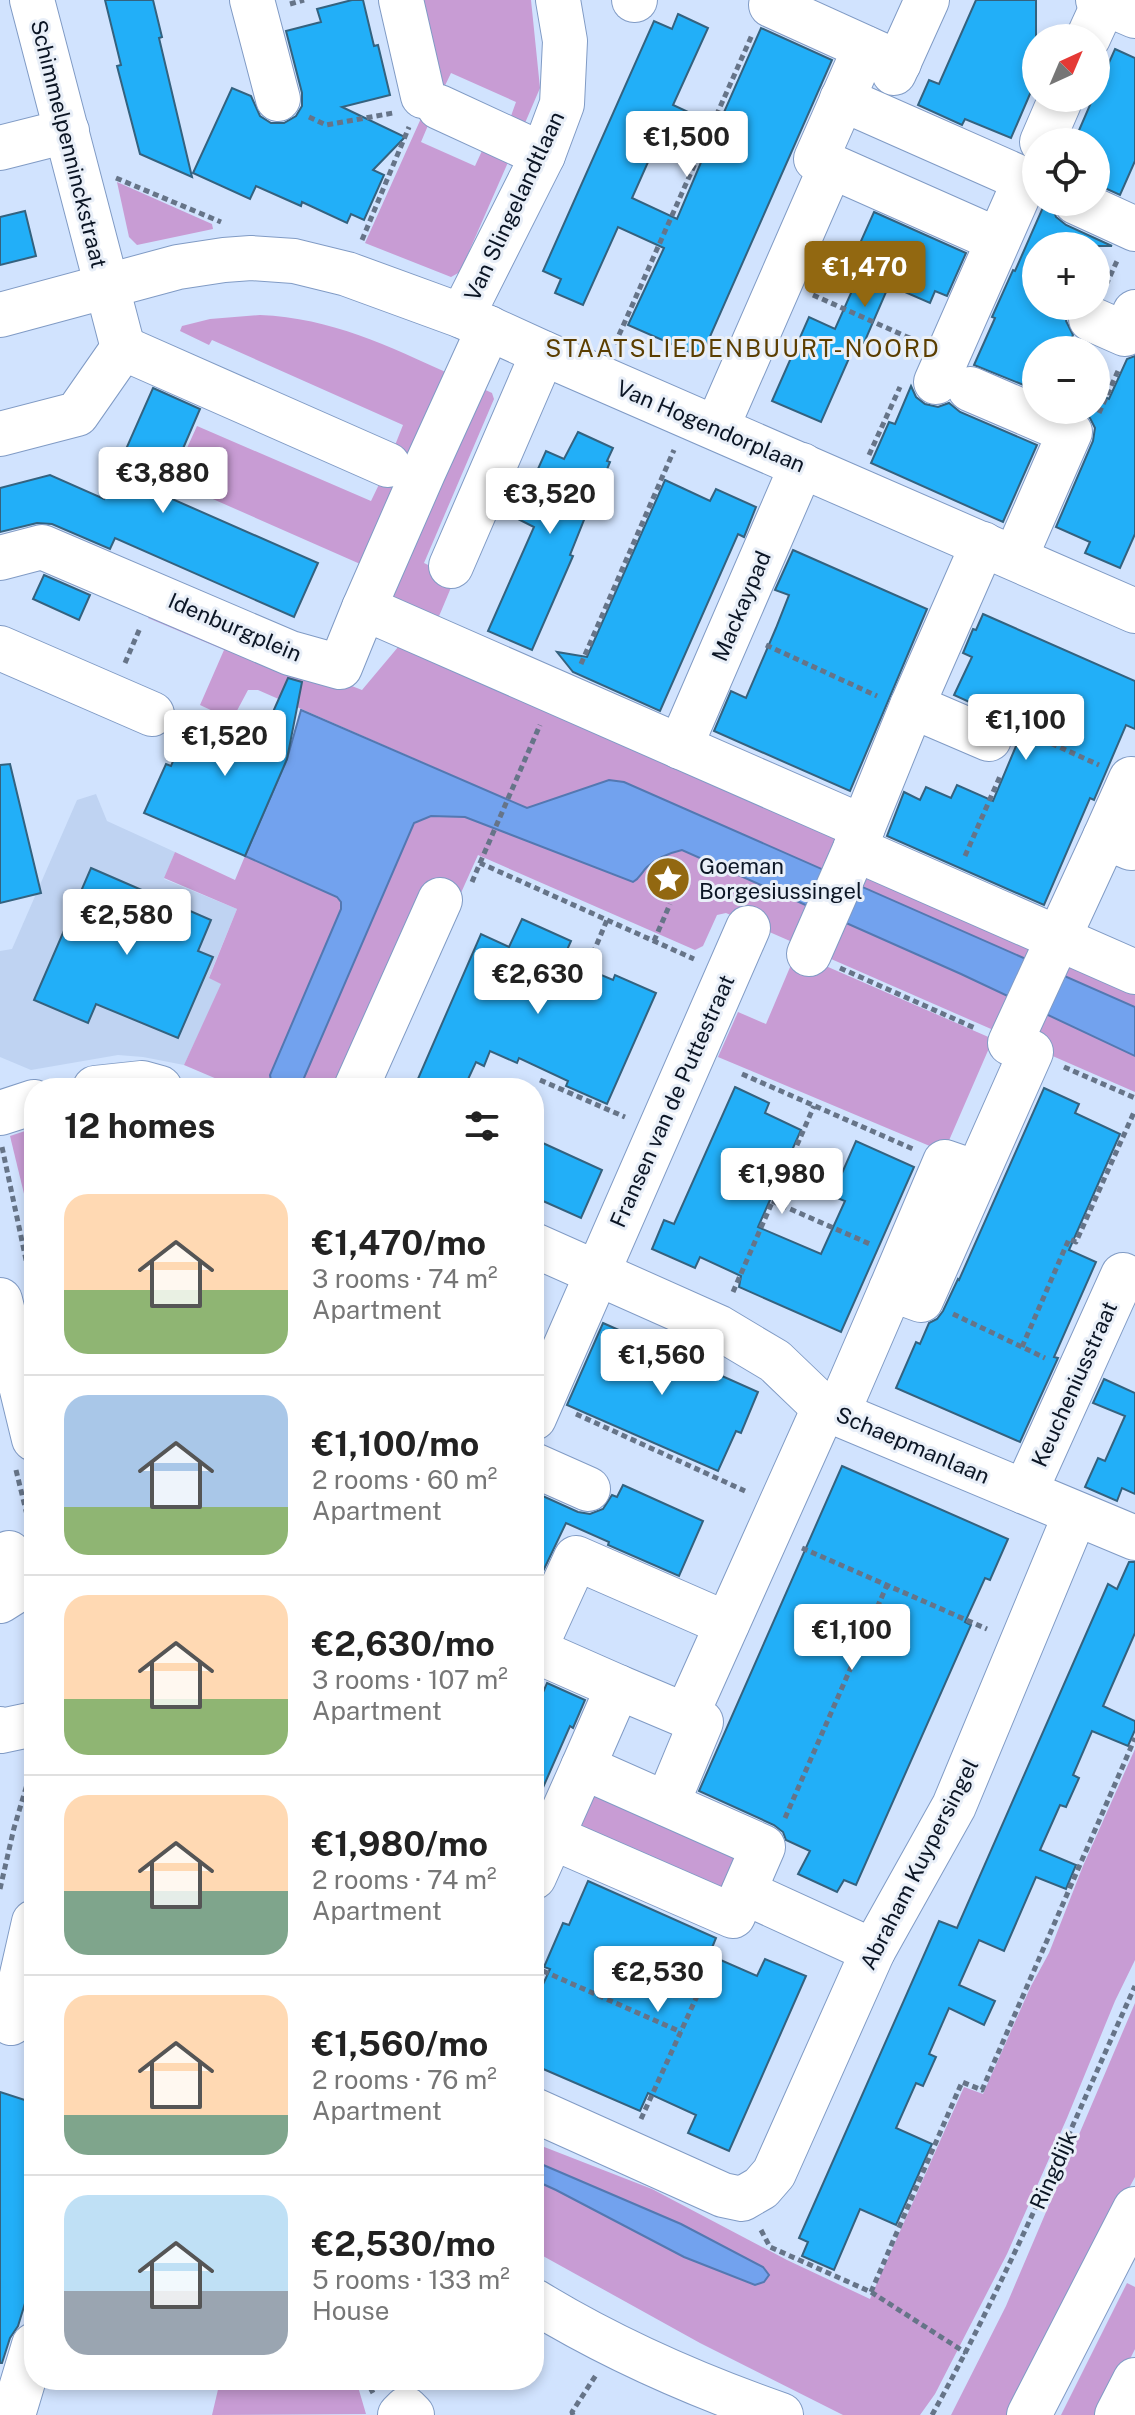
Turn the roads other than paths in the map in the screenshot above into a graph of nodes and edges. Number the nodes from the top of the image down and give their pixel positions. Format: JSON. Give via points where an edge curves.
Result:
{"nodes":[{"id":1,"x":32,"y":0,"type":"edge"},
{"id":2,"x":252,"y":0,"type":"edge"},
{"id":3,"x":401,"y":0,"type":"edge"},
{"id":4,"x":558,"y":0,"type":"edge"},
{"id":5,"x":927,"y":0,"type":"edge"},
{"id":6,"x":768,"y":2,"type":"edge"},
{"id":7,"x":886,"y":61,"type":"junction"},
{"id":8,"x":278,"y":99,"type":"road end"},
{"id":9,"x":842,"y":99,"type":"junction"},
{"id":10,"x":67,"y":131,"type":"junction"},
{"id":11,"x":0,"y":148,"type":"edge"},
{"id":12,"x":543,"y":155,"type":"junction"},
{"id":13,"x":1022,"y":161,"type":"edge"},
{"id":14,"x":826,"y":176,"type":"junction"},
{"id":15,"x":1022,"y":191,"type":"edge"},
{"id":16,"x":1110,"y":215,"type":"edge"},
{"id":17,"x":1134,"y":225,"type":"edge"},
{"id":18,"x":998,"y":240,"type":"junction"},
{"id":19,"x":106,"y":288,"type":"junction"},
{"id":20,"x":0,"y":315,"type":"edge"},
{"id":21,"x":476,"y":322,"type":"junction"},
{"id":22,"x":123,"y":348,"type":"junction"},
{"id":23,"x":543,"y":353,"type":"junction"},
{"id":24,"x":703,"y":422,"type":"junction"},
{"id":25,"x":0,"y":434,"type":"edge"},
{"id":26,"x":388,"y":465,"type":"dead end"},
{"id":27,"x":802,"y":465,"type":"junction"},
{"id":28,"x":999,"y":551,"type":"junction"},
{"id":29,"x":0,"y":558,"type":"edge"},
{"id":30,"x":451,"y":566,"type":"dead end"},
{"id":31,"x":364,"y":608,"type":"junction"},
{"id":32,"x":1135,"y":611,"type":"edge"},
{"id":33,"x":0,"y":648,"type":"edge"},
{"id":34,"x":911,"y":709,"type":"junction"},
{"id":35,"x":152,"y":714,"type":"dead end"},
{"id":36,"x":996,"y":737,"type":"road end"},
{"id":37,"x":680,"y":747,"type":"junction"},
{"id":38,"x":1131,"y":779,"type":"road end"},
{"id":39,"x":859,"y":838,"type":"junction"},
{"id":40,"x":1120,"y":838,"type":"edge"},
{"id":41,"x":440,"y":900,"type":"dead end"},
{"id":42,"x":748,"y":928,"type":"dead end"},
{"id":43,"x":1058,"y":937,"type":"junction"},
{"id":44,"x":809,"y":954,"type":"dead end"},
{"id":45,"x":1135,"y":972,"type":"edge"},
{"id":46,"x":360,"y":1078,"type":"edge"},
{"id":47,"x":24,"y":1105,"type":"edge"},
{"id":48,"x":0,"y":1113,"type":"edge"},
{"id":49,"x":544,"y":1249,"type":"edge"},
{"id":50,"x":597,"y":1273,"type":"junction"},
{"id":51,"x":1123,"y":1275,"type":"dead end"},
{"id":52,"x":8,"y":1300,"type":"edge"},
{"id":53,"x":544,"y":1395,"type":"edge"},
{"id":54,"x":831,"y":1411,"type":"junction"},
{"id":55,"x":23,"y":1449,"type":"edge"},
{"id":56,"x":544,"y":1469,"type":"edge"},
{"id":57,"x":588,"y":1489,"type":"dead end"},
{"id":58,"x":1025,"y":1492,"type":"junction"},
{"id":59,"x":1075,"y":1515,"type":"junction"},
{"id":60,"x":1135,"y":1538,"type":"edge"},
{"id":61,"x":18,"y":1543,"type":"edge"},
{"id":62,"x":24,"y":1570,"type":"edge"},
{"id":63,"x":24,"y":1586,"type":"edge"},
{"id":64,"x":0,"y":1601,"type":"edge"},
{"id":65,"x":727,"y":1624,"type":"junction"},
{"id":66,"x":544,"y":1628,"type":"edge"},
{"id":67,"x":544,"y":1654,"type":"edge"},
{"id":68,"x":618,"y":1687,"type":"junction"},
{"id":69,"x":686,"y":1716,"type":"junction"},
{"id":70,"x":24,"y":1726,"type":"edge"},
{"id":71,"x":0,"y":1729,"type":"edge"},
{"id":72,"x":583,"y":1767,"type":"junction"},
{"id":73,"x":667,"y":1804,"type":"junction"},
{"id":74,"x":552,"y":1837,"type":"junction"},
{"id":75,"x":544,"y":1855,"type":"edge"},
{"id":76,"x":738,"y":1904,"type":"junction"},
{"id":77,"x":873,"y":1951,"type":"junction"},
{"id":78,"x":24,"y":1976,"type":"edge"},
{"id":79,"x":15,"y":2024,"type":"edge"},
{"id":80,"x":544,"y":2115,"type":"edge"},
{"id":81,"x":1130,"y":2232,"type":"edge"},
{"id":82,"x":544,"y":2307,"type":"edge"},
{"id":83,"x":24,"y":2378,"type":"edge"},
{"id":84,"x":1135,"y":2380,"type":"edge"},
{"id":85,"x":13,"y":2415,"type":"edge"},
{"id":86,"x":781,"y":2415,"type":"edge"},
{"id":87,"x":1029,"y":2415,"type":"edge"},
{"id":88,"x":1117,"y":2415,"type":"edge"}],
"edges":[{"from":1,"to":10,"type":"street","name":"Schimmelpenninckstraat"},
{"from":2,"to":8,"type":"street"},
{"from":3,"to":12,"type":"street","via":[[426,104]]},
{"from":4,"to":12,"type":"street","name":"Van Slingelandtlaan","via":[[565,41],[562,104]]},
{"from":5,"to":7,"type":"street"},
{"from":6,"to":7,"type":"street"},
{"from":7,"to":9,"type":"street"},
{"from":9,"to":13,"type":"street"},
{"from":9,"to":14,"type":"street","via":[[816,159]]},
{"from":10,"to":11,"type":"street"},
{"from":10,"to":19,"type":"street","name":"Schimmelpenninckstraat"},
{"from":12,"to":21,"type":"street","name":"Van Slingelandtlaan"},
{"from":14,"to":18,"type":"street"},
{"from":14,"to":24,"type":"street","via":[[781,281]]},
{"from":15,"to":18,"type":"street"},
{"from":16,"to":17,"type":"street"},
{"from":18,"to":28,"type":"street","via":[[938,378],[1070,432]]},
{"from":19,"to":20,"type":"street","name":"Van Hogendorplaan"},
{"from":19,"to":21,"type":"street","name":"Van Hogendorplaan","via":[[224,260],[294,261],[347,274]]},
{"from":19,"to":22,"type":"street"},
{"from":21,"to":23,"type":"street","name":"Van Hogendorplaan"},
{"from":21,"to":31,"type":"street","name":"Van Slingelandtlaan","via":[[423,473]]},
{"from":22,"to":25,"type":"street","via":[[77,414]]},
{"from":22,"to":26,"type":"street"},
{"from":23,"to":24,"type":"street","name":"Van Hogendorplaan"},
{"from":23,"to":30,"type":"street"},
{"from":24,"to":27,"type":"street","name":"Van Hogendorplaan"},
{"from":27,"to":28,"type":"street","name":"Van Hogendorplaan"},
{"from":27,"to":37,"type":"street","name":"Mackaypad"},
{"from":28,"to":32,"type":"street","name":"Van Hogendorplaan"},
{"from":28,"to":34,"type":"street"},
{"from":29,"to":31,"type":"street","name":"Idenburgplein","via":[[42,547],[290,653],[340,667]]},
{"from":31,"to":37,"type":"street"},
{"from":33,"to":35,"type":"street"},
{"from":34,"to":36,"type":"street"},
{"from":34,"to":39,"type":"street"},
{"from":37,"to":39,"type":"street"},
{"from":38,"to":40,"type":"street"},
{"from":39,"to":43,"type":"street","via":[[949,890]]},
{"from":39,"to":44,"type":"street"},
{"from":40,"to":43,"type":"street"},
{"from":41,"to":46,"type":"street"},
{"from":42,"to":50,"type":"street","name":"Fransen van de Puttestraat"},
{"from":43,"to":45,"type":"street"},
{"from":43,"to":54,"type":"street","via":[[1020,1048],[905,1282]]},
{"from":47,"to":48,"type":"street"},
{"from":49,"to":50,"type":"street","name":"Schaepmanlaan"},
{"from":50,"to":53,"type":"street","name":"Fransen van de Puttestraat"},
{"from":50,"to":54,"type":"street","name":"Schaepmanlaan","via":[[718,1327],[775,1361]]},
{"from":51,"to":58,"type":"street","name":"Keucheniusstraat"},
{"from":52,"to":55,"type":"street"},
{"from":54,"to":58,"type":"street","name":"Schaepmanlaan"},
{"from":54,"to":65,"type":"street"},
{"from":56,"to":57,"type":"street"},
{"from":58,"to":59,"type":"street","name":"Schaepmanlaan"},
{"from":59,"to":60,"type":"street","name":"Schaepmanlaan"},
{"from":59,"to":77,"type":"street","name":"Abraham Kuypersingel","via":[[954,1806]]},
{"from":61,"to":62,"type":"street"},
{"from":63,"to":64,"type":"street"},
{"from":65,"to":66,"type":"street","via":[[576,1558]]},
{"from":65,"to":69,"type":"street"},
{"from":67,"to":68,"type":"street"},
{"from":68,"to":69,"type":"street"},
{"from":68,"to":72,"type":"street"},
{"from":69,"to":73,"type":"street","via":[[701,1722]]},
{"from":70,"to":71,"type":"street"},
{"from":72,"to":73,"type":"street"},
{"from":72,"to":74,"type":"street"},
{"from":73,"to":76,"type":"street","via":[[763,1847]]},
{"from":74,"to":75,"type":"street"},
{"from":74,"to":76,"type":"street"},
{"from":76,"to":77,"type":"street"},
{"from":77,"to":80,"type":"street","name":"Abraham Kuypersingel","via":[[774,2173],[742,2199]]},
{"from":78,"to":79,"type":"street"},
{"from":81,"to":87,"type":"street"},
{"from":82,"to":86,"type":"street","via":[[665,2369]]},
{"from":83,"to":85,"type":"street"},
{"from":84,"to":88,"type":"street"}]}
